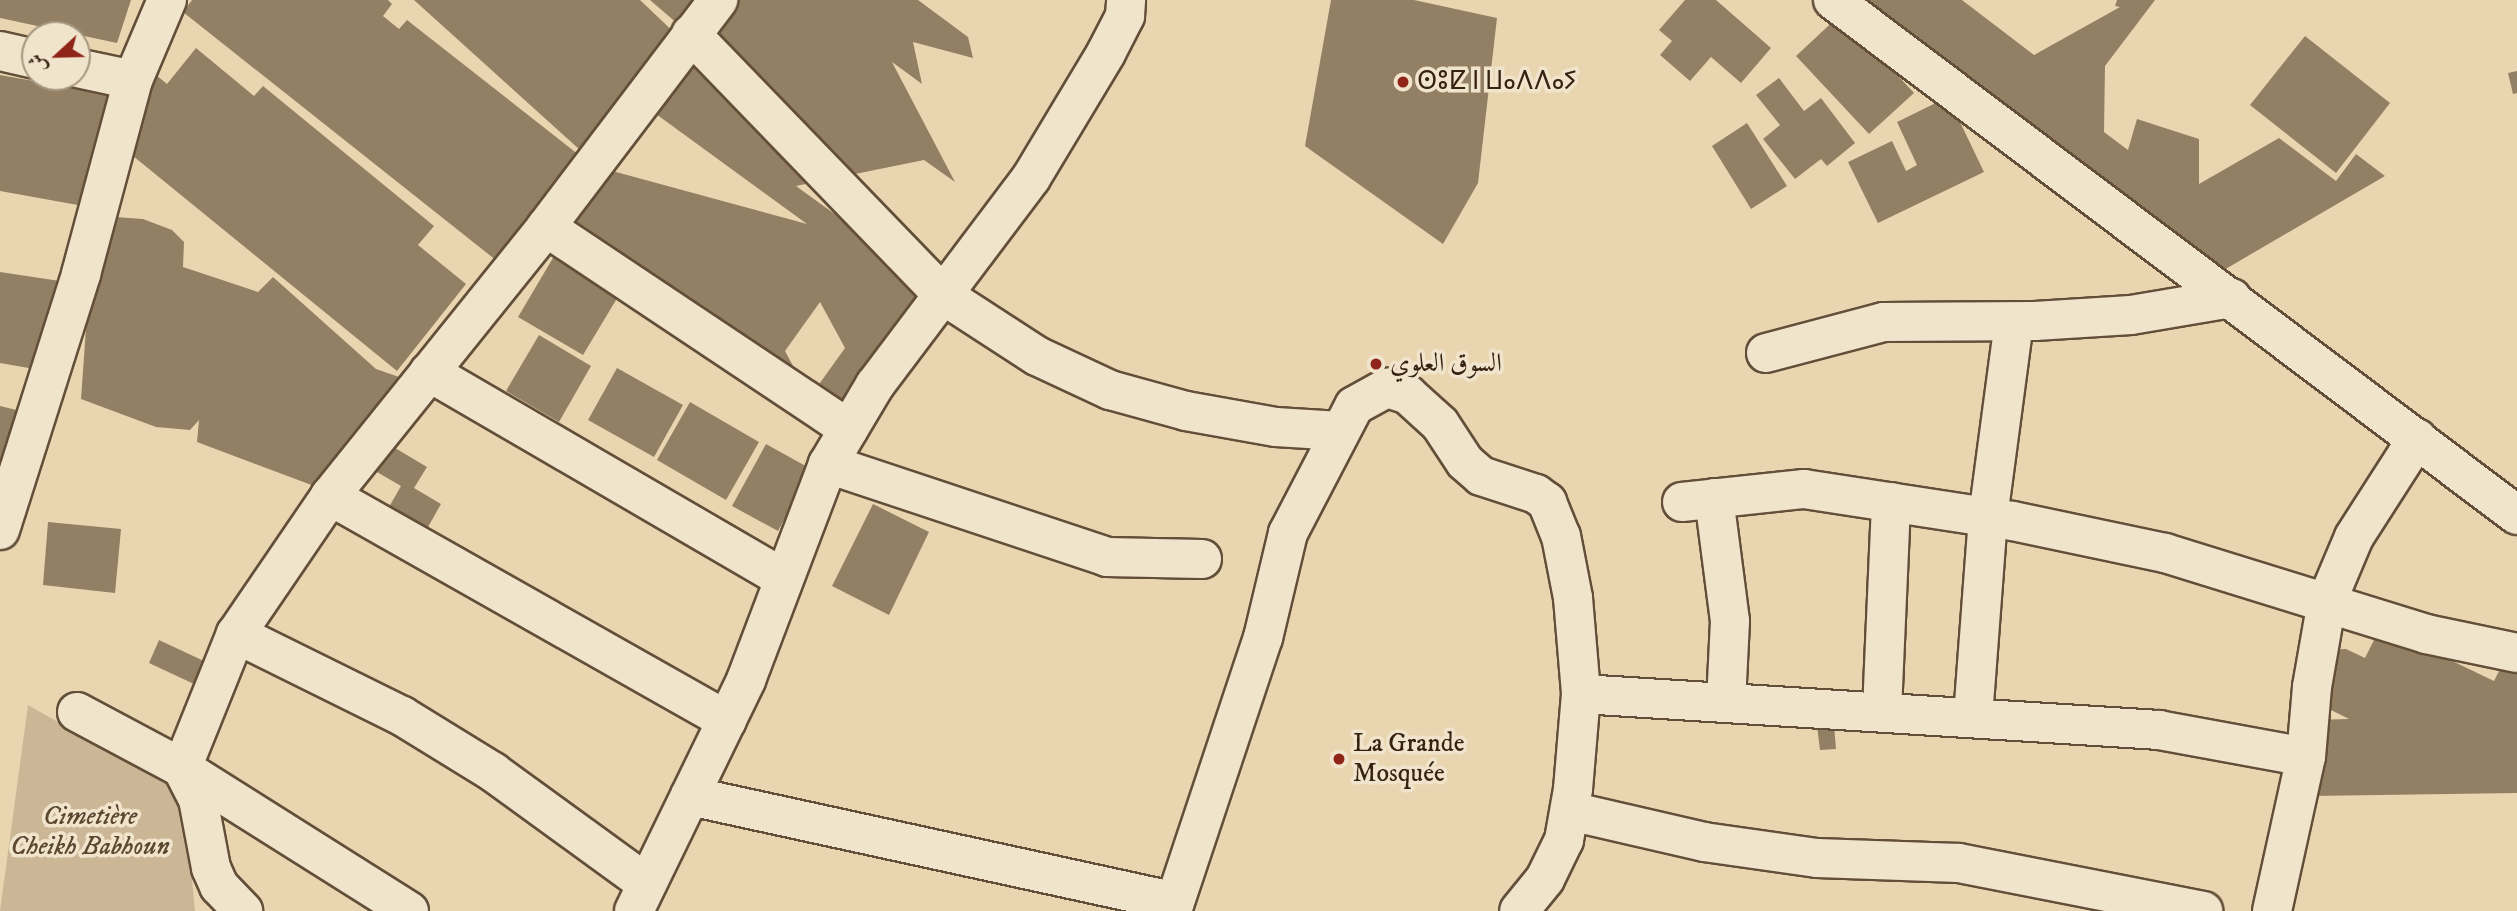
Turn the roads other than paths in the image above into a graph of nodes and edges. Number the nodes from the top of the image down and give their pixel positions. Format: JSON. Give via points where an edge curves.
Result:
{"nodes":[{"id":1,"x":167,"y":0,"type":"edge"},
{"id":2,"x":718,"y":0,"type":"edge"},
{"id":3,"x":1126,"y":0,"type":"edge"},
{"id":4,"x":1833,"y":0,"type":"edge"},
{"id":5,"x":691,"y":34,"type":"junction"},
{"id":6,"x":0,"y":51,"type":"edge"},
{"id":7,"x":21,"y":56,"type":"edge"},
{"id":8,"x":91,"y":71,"type":"edge"},
{"id":9,"x":133,"y":80,"type":"junction"},
{"id":10,"x":547,"y":227,"type":"junction"},
{"id":11,"x":943,"y":295,"type":"junction"},
{"id":12,"x":2232,"y":298,"type":"junction"},
{"id":13,"x":2014,"y":322,"type":"junction"},
{"id":14,"x":1766,"y":353,"type":"dead end"},
{"id":15,"x":429,"y":372,"type":"junction"},
{"id":16,"x":849,"y":429,"type":"junction"},
{"id":17,"x":1340,"y":431,"type":"junction"},
{"id":18,"x":2417,"y":439,"type":"junction"},
{"id":19,"x":828,"y":464,"type":"junction"},
{"id":20,"x":330,"y":496,"type":"junction"},
{"id":21,"x":1891,"y":502,"type":"junction"},
{"id":22,"x":2517,"y":515,"type":"edge"},
{"id":23,"x":1988,"y":517,"type":"junction"},
{"id":24,"x":0,"y":530,"type":"edge"},
{"id":25,"x":1202,"y":559,"type":"dead end"},
{"id":26,"x":783,"y":578,"type":"junction"},
{"id":27,"x":2327,"y":601,"type":"junction"},
{"id":28,"x":236,"y":634,"type":"junction"},
{"id":29,"x":2517,"y":653,"type":"edge"},
{"id":30,"x":1581,"y":694,"type":"junction"},
{"id":31,"x":1726,"y":702,"type":"junction"},
{"id":32,"x":1882,"y":711,"type":"junction"},
{"id":33,"x":77,"y":712,"type":"dead end"},
{"id":34,"x":1973,"y":717,"type":"junction"},
{"id":35,"x":727,"y":721,"type":"junction"},
{"id":36,"x":2306,"y":757,"type":"junction"},
{"id":37,"x":183,"y":768,"type":"junction"},
{"id":38,"x":690,"y":796,"type":"junction"},
{"id":39,"x":1570,"y":811,"type":"junction"},
{"id":40,"x":641,"y":898,"type":"edge"},
{"id":41,"x":1173,"y":906,"type":"edge"},
{"id":42,"x":243,"y":911,"type":"edge"},
{"id":43,"x":409,"y":911,"type":"edge"},
{"id":44,"x":1519,"y":911,"type":"edge"},
{"id":45,"x":2203,"y":911,"type":"edge"},
{"id":46,"x":2272,"y":911,"type":"edge"}],
"edges":[{"from":1,"to":9,"type":"street"},
{"from":2,"to":5,"type":"street"},
{"from":3,"to":11,"type":"street","via":[[1125,16],[1106,53],[1031,178]]},
{"from":4,"to":12,"type":"street"},
{"from":5,"to":10,"type":"street"},
{"from":5,"to":11,"type":"street"},
{"from":6,"to":7,"type":"street"},
{"from":8,"to":9,"type":"street"},
{"from":9,"to":24,"type":"street","via":[[81,274]]},
{"from":10,"to":15,"type":"street"},
{"from":10,"to":16,"type":"street"},
{"from":11,"to":16,"type":"street","via":[[875,385]]},
{"from":11,"to":17,"type":"street","via":[[1037,356],[1110,390],[1212,416]]},
{"from":12,"to":13,"type":"street","via":[[2131,315]]},
{"from":12,"to":18,"type":"street"},
{"from":13,"to":14,"type":"street","via":[[1883,322]]},
{"from":13,"to":23,"type":"street"},
{"from":15,"to":20,"type":"street"},
{"from":15,"to":26,"type":"street"},
{"from":16,"to":19,"type":"street"},
{"from":17,"to":30,"type":"street","via":[[1354,406],[1372,393],[1387,388],[1408,395],[1440,424],[1465,462],[1481,476],[1547,502],[1560,536],[1573,598]]},
{"from":17,"to":41,"type":"street","via":[[1288,533],[1263,638]]},
{"from":18,"to":22,"type":"street"},
{"from":18,"to":27,"type":"street","via":[[2354,537]]},
{"from":19,"to":25,"type":"street","via":[[1107,557]]},
{"from":19,"to":26,"type":"street"},
{"from":20,"to":28,"type":"street"},
{"from":20,"to":35,"type":"street"},
{"from":21,"to":23,"type":"street"},
{"from":21,"to":31,"type":"street","via":[[1804,489],[1698,500],[1730,621]]},
{"from":21,"to":32,"type":"street"},
{"from":23,"to":27,"type":"street","via":[[2165,553]]},
{"from":23,"to":34,"type":"street"},
{"from":26,"to":35,"type":"street"},
{"from":27,"to":29,"type":"street","via":[[2426,634]]},
{"from":27,"to":36,"type":"street"},
{"from":28,"to":37,"type":"street"},
{"from":28,"to":40,"type":"street","via":[[402,716],[493,772]]},
{"from":30,"to":31,"type":"street"},
{"from":30,"to":39,"type":"street"},
{"from":31,"to":32,"type":"street"},
{"from":32,"to":34,"type":"street"},
{"from":33,"to":37,"type":"street"},
{"from":34,"to":36,"type":"street","via":[[2158,730]]},
{"from":35,"to":38,"type":"street"},
{"from":36,"to":46,"type":"street"},
{"from":37,"to":42,"type":"street","via":[[198,799],[211,868],[219,886]]},
{"from":37,"to":43,"type":"street"},
{"from":38,"to":40,"type":"street"},
{"from":38,"to":41,"type":"street"},
{"from":39,"to":44,"type":"street","via":[[1564,840],[1545,879]]},
{"from":39,"to":45,"type":"street","via":[[1704,842],[1817,858],[1959,863]]}]}
